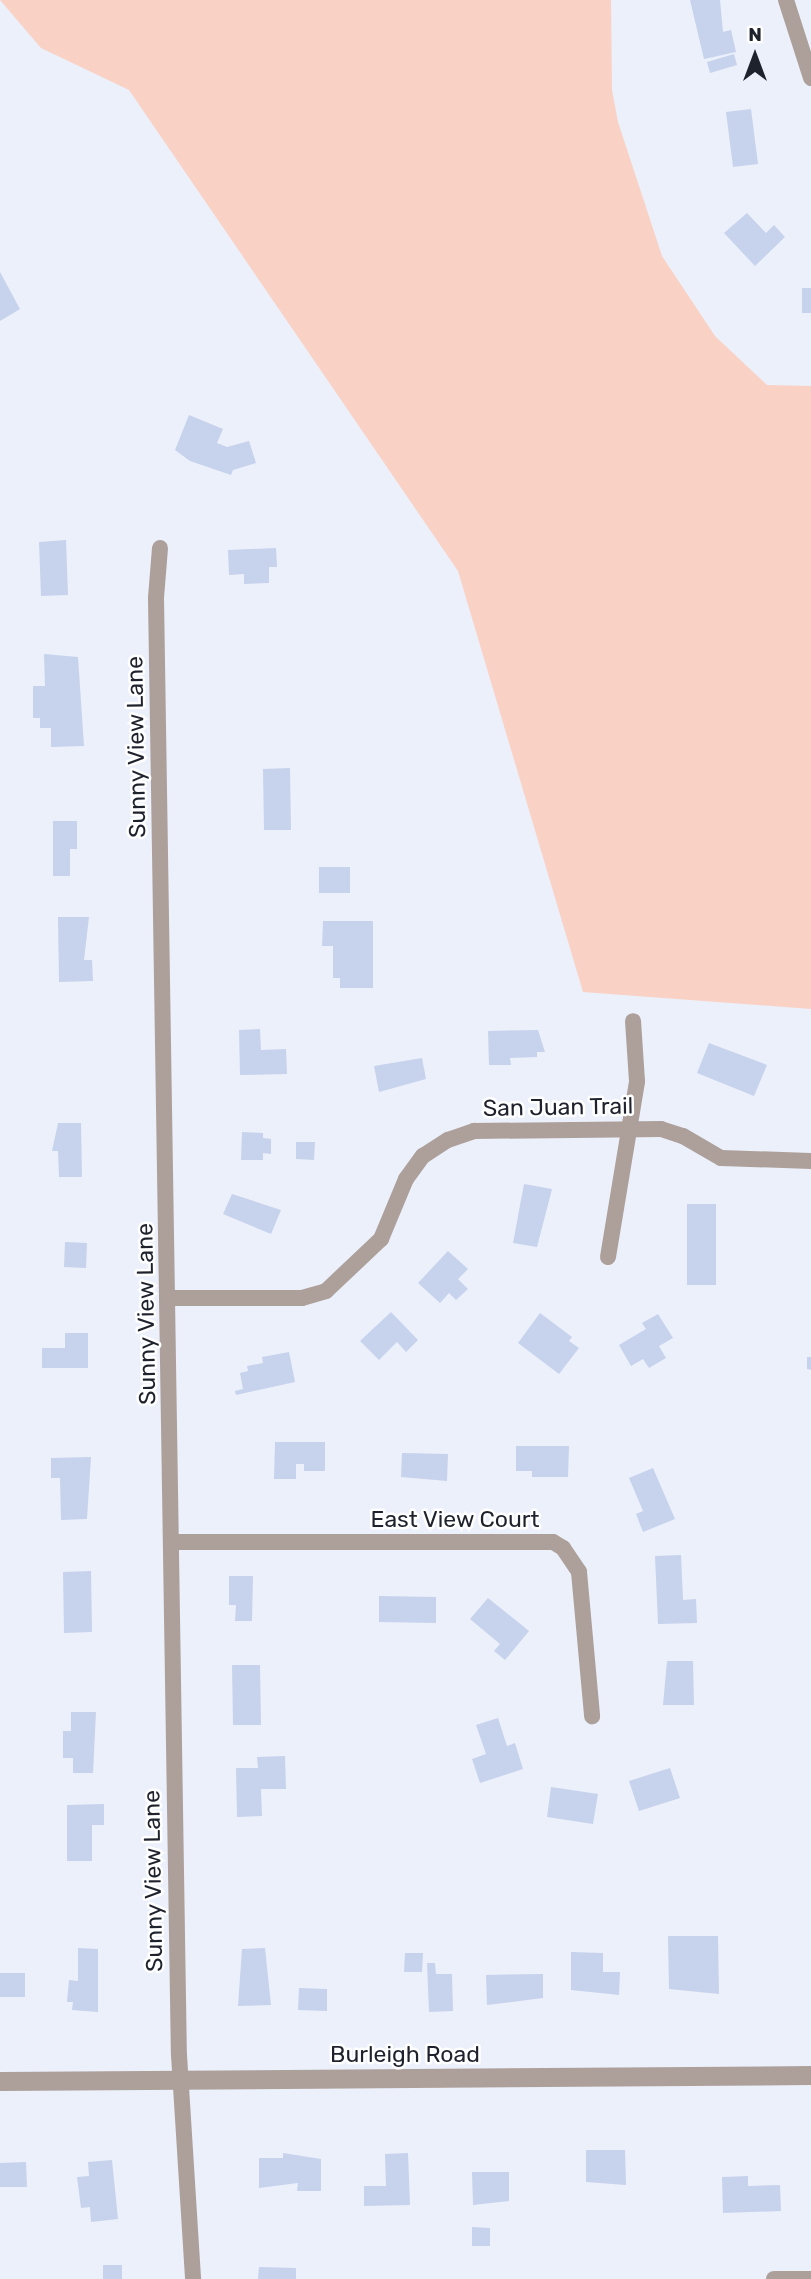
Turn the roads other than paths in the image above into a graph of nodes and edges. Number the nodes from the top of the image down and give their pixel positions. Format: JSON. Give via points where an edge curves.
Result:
{"nodes":[{"id":1,"x":786,"y":0,"type":"edge"},
{"id":2,"x":811,"y":78,"type":"edge"},
{"id":3,"x":160,"y":548,"type":"dead end"},
{"id":4,"x":634,"y":1021,"type":"dead end"},
{"id":5,"x":631,"y":1127,"type":"junction"},
{"id":6,"x":811,"y":1161,"type":"edge"},
{"id":7,"x":608,"y":1257,"type":"dead end"},
{"id":8,"x":167,"y":1298,"type":"junction"},
{"id":9,"x":172,"y":1542,"type":"junction"},
{"id":10,"x":592,"y":1716,"type":"dead end"},
{"id":11,"x":811,"y":2075,"type":"edge"},
{"id":12,"x":182,"y":2080,"type":"junction"},
{"id":13,"x":0,"y":2081,"type":"edge"},
{"id":14,"x":193,"y":2279,"type":"edge"},
{"id":15,"x":774,"y":2279,"type":"edge"},
{"id":16,"x":811,"y":2279,"type":"edge"}],
"edges":[{"from":1,"to":2,"type":"street"},
{"from":3,"to":8,"type":"street","name":"Sunny View Lane","via":[[156,598]]},
{"from":4,"to":5,"type":"street","via":[[638,1056]]},
{"from":5,"to":6,"type":"street","name":"San Juan Trail","via":[[673,1131],[712,1155],[733,1160]]},
{"from":5,"to":7,"type":"street"},
{"from":5,"to":8,"type":"street","name":"San Juan Trail","via":[[500,1129],[460,1135],[434,1147],[414,1167],[381,1239],[326,1291],[302,1298]]},
{"from":8,"to":9,"type":"street","name":"Sunny View Lane"},
{"from":9,"to":10,"type":"street","name":"East View Court","via":[[553,1542],[563,1548],[579,1572]]},
{"from":9,"to":12,"type":"street","name":"Sunny View Lane"},
{"from":11,"to":12,"type":"street","name":"Burleigh Road"},
{"from":12,"to":13,"type":"street","name":"Burleigh Road"},
{"from":12,"to":14,"type":"street","name":"Sunny View Lane"},
{"from":15,"to":16,"type":"street"}]}
